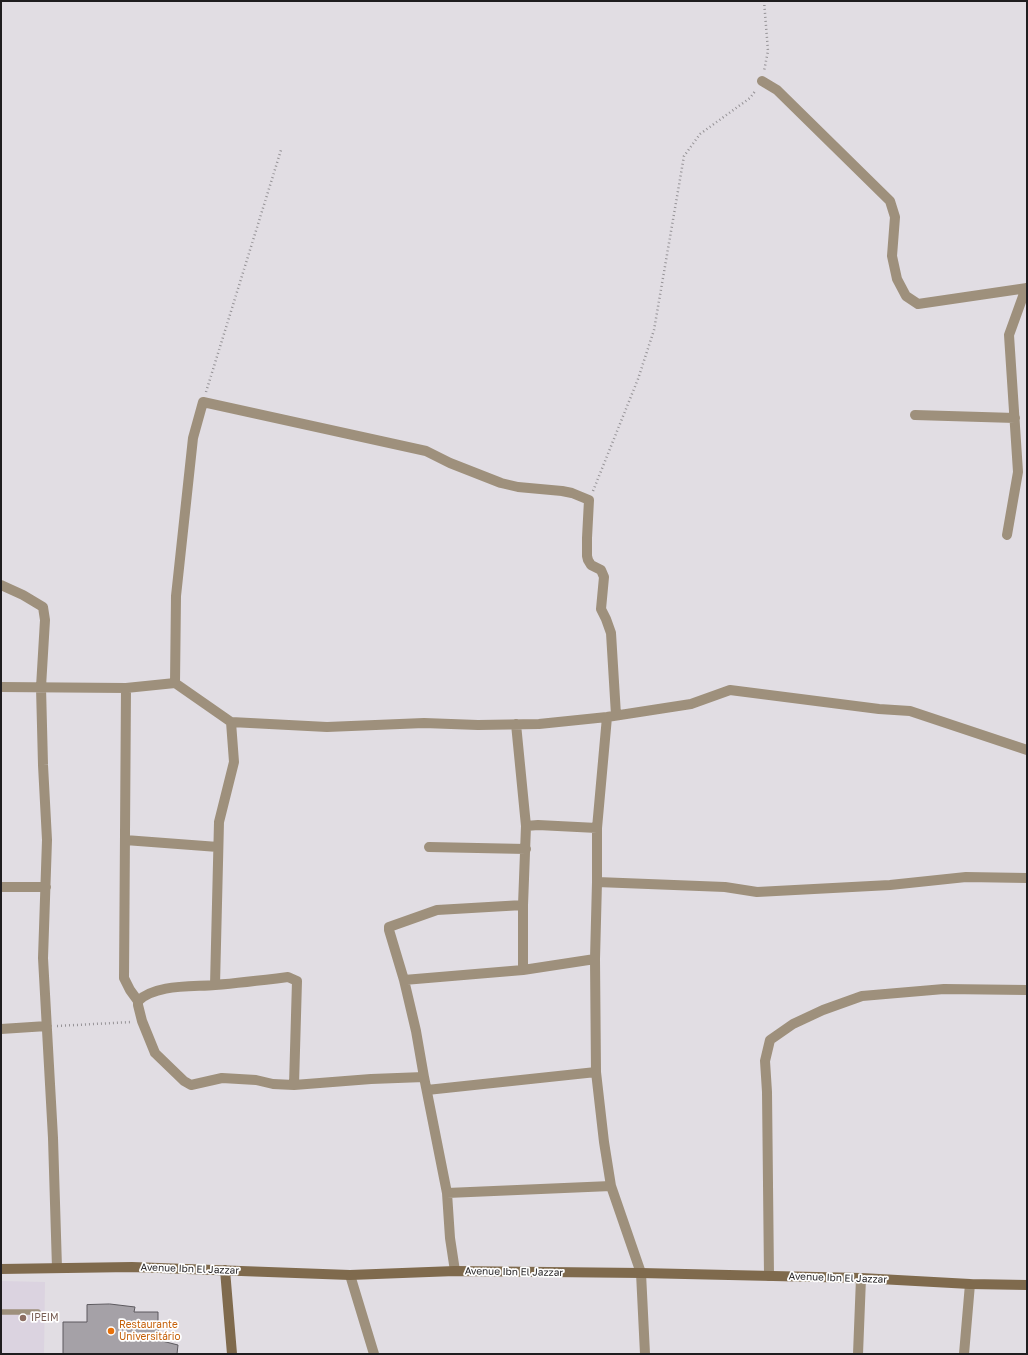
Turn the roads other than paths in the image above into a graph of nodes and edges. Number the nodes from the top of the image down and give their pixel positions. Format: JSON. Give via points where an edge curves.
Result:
{"nodes":[{"id":1,"x":762,"y":81,"type":"road end"},
{"id":2,"x":1027,"y":288,"type":"edge"},
{"id":3,"x":915,"y":416,"type":"dead end"},
{"id":4,"x":1015,"y":418,"type":"junction"},
{"id":5,"x":1022,"y":471,"type":"edge"},
{"id":6,"x":1007,"y":535,"type":"dead end"},
{"id":7,"x":1,"y":586,"type":"edge"},
{"id":8,"x":175,"y":683,"type":"junction"},
{"id":9,"x":1,"y":687,"type":"edge"},
{"id":10,"x":41,"y":687,"type":"junction"},
{"id":11,"x":126,"y":688,"type":"junction"},
{"id":12,"x":612,"y":716,"type":"junction"},
{"id":13,"x":231,"y":722,"type":"junction"},
{"id":14,"x":516,"y":724,"type":"junction"},
{"id":15,"x":1027,"y":750,"type":"edge"},
{"id":16,"x":526,"y":826,"type":"junction"},
{"id":17,"x":597,"y":828,"type":"junction"},
{"id":18,"x":125,"y":840,"type":"junction"},
{"id":19,"x":218,"y":847,"type":"junction"},
{"id":20,"x":429,"y":847,"type":"dead end"},
{"id":21,"x":526,"y":849,"type":"junction"},
{"id":22,"x":1027,"y":878,"type":"edge"},
{"id":23,"x":597,"y":882,"type":"junction"},
{"id":24,"x":46,"y":887,"type":"junction"},
{"id":25,"x":1,"y":888,"type":"edge"},
{"id":26,"x":523,"y":905,"type":"junction"},
{"id":27,"x":594,"y":959,"type":"junction"},
{"id":28,"x":523,"y":970,"type":"junction"},
{"id":29,"x":404,"y":980,"type":"junction"},
{"id":30,"x":215,"y":985,"type":"junction"},
{"id":31,"x":1027,"y":990,"type":"edge"},
{"id":32,"x":138,"y":1001,"type":"junction"},
{"id":33,"x":47,"y":1026,"type":"junction"},
{"id":34,"x":1,"y":1029,"type":"edge"},
{"id":35,"x":596,"y":1072,"type":"junction"},
{"id":36,"x":424,"y":1077,"type":"junction"},
{"id":37,"x":294,"y":1085,"type":"junction"},
{"id":38,"x":427,"y":1090,"type":"junction"},
{"id":39,"x":611,"y":1186,"type":"junction"},
{"id":40,"x":447,"y":1192,"type":"junction"},
{"id":41,"x":1,"y":1268,"type":"edge"},
{"id":42,"x":57,"y":1268,"type":"junction"},
{"id":43,"x":225,"y":1270,"type":"junction"},
{"id":44,"x":455,"y":1271,"type":"junction"},
{"id":45,"x":641,"y":1273,"type":"junction"},
{"id":46,"x":350,"y":1275,"type":"junction"},
{"id":47,"x":769,"y":1276,"type":"junction"},
{"id":48,"x":861,"y":1278,"type":"junction"},
{"id":49,"x":970,"y":1284,"type":"junction"},
{"id":50,"x":1027,"y":1285,"type":"edge"},
{"id":51,"x":1,"y":1312,"type":"edge"},
{"id":52,"x":38,"y":1312,"type":"dead end"},
{"id":53,"x":232,"y":1354,"type":"edge"},
{"id":54,"x":374,"y":1354,"type":"edge"},
{"id":55,"x":646,"y":1354,"type":"edge"},
{"id":56,"x":858,"y":1354,"type":"edge"},
{"id":57,"x":964,"y":1354,"type":"edge"}],
"edges":[{"from":1,"to":2,"type":"street","via":[[777,90],[890,201],[895,217],[892,256],[897,279],[906,296],[918,304]]},
{"from":2,"to":4,"type":"street","via":[[1009,335]]},
{"from":3,"to":4,"type":"street"},
{"from":4,"to":5,"type":"street"},
{"from":5,"to":6,"type":"street"},
{"from":7,"to":10,"type":"street","via":[[23,594],[43,607],[45,620]]},
{"from":8,"to":11,"type":"street"},
{"from":8,"to":12,"type":"street","via":[[176,596],[193,438],[203,402],[426,451],[501,483],[562,491],[589,500],[587,556],[591,565],[604,574],[600,609],[611,632]]},
{"from":8,"to":13,"type":"street"},
{"from":9,"to":10,"type":"street"},
{"from":10,"to":11,"type":"street"},
{"from":10,"to":24,"type":"street"},
{"from":11,"to":18,"type":"street"},
{"from":12,"to":14,"type":"street"},
{"from":12,"to":15,"type":"street","via":[[691,704],[730,690],[910,711]]},
{"from":12,"to":17,"type":"street"},
{"from":13,"to":14,"type":"street","via":[[327,727],[424,723]]},
{"from":13,"to":19,"type":"street","via":[[234,762],[219,822]]},
{"from":14,"to":16,"type":"street"},
{"from":16,"to":17,"type":"street"},
{"from":16,"to":21,"type":"street"},
{"from":17,"to":23,"type":"street"},
{"from":18,"to":19,"type":"street"},
{"from":18,"to":32,"type":"street","via":[[124,978]]},
{"from":19,"to":30,"type":"street"},
{"from":20,"to":21,"type":"street"},
{"from":21,"to":26,"type":"street"},
{"from":22,"to":23,"type":"street","via":[[966,877],[890,885],[757,892],[725,887]]},
{"from":23,"to":27,"type":"street"},
{"from":24,"to":25,"type":"street"},
{"from":24,"to":33,"type":"street","via":[[43,958]]},
{"from":26,"to":28,"type":"street"},
{"from":26,"to":29,"type":"street","via":[[437,910],[390,926]]},
{"from":27,"to":28,"type":"street"},
{"from":27,"to":35,"type":"street"},
{"from":28,"to":29,"type":"street"},
{"from":29,"to":36,"type":"street"},
{"from":30,"to":32,"type":"street","via":[[172,988],[146,994]]},
{"from":30,"to":37,"type":"street","via":[[288,977],[297,981]]},
{"from":31,"to":47,"type":"street","via":[[944,989],[862,996],[793,1024],[770,1040],[766,1062]]},
{"from":32,"to":37,"type":"street","via":[[142,1021],[155,1053],[187,1083],[222,1078]]},
{"from":33,"to":34,"type":"street"},
{"from":33,"to":42,"type":"street"},
{"from":35,"to":38,"type":"street"},
{"from":35,"to":39,"type":"street"},
{"from":36,"to":37,"type":"street"},
{"from":36,"to":38,"type":"street"},
{"from":38,"to":40,"type":"street"},
{"from":39,"to":40,"type":"street"},
{"from":39,"to":45,"type":"street"},
{"from":40,"to":44,"type":"street"},
{"from":41,"to":42,"type":"main road","name":"Avenue Ibn El Jazzar"},
{"from":42,"to":43,"type":"main road","name":"Avenue Ibn El Jazzar"},
{"from":43,"to":46,"type":"main road","name":"Avenue Ibn El Jazzar"},
{"from":43,"to":53,"type":"main road"},
{"from":44,"to":45,"type":"main road","name":"Avenue Ibn El Jazzar"},
{"from":44,"to":46,"type":"main road","name":"Avenue Ibn El Jazzar"},
{"from":45,"to":47,"type":"main road","name":"Avenue Ibn El Jazzar"},
{"from":45,"to":55,"type":"street"},
{"from":46,"to":54,"type":"street"},
{"from":47,"to":48,"type":"main road","name":"Avenue Ibn El Jazzar"},
{"from":48,"to":49,"type":"main road","name":"Avenue Ibn El Jazzar"},
{"from":48,"to":56,"type":"street"},
{"from":49,"to":50,"type":"main road","name":"Avenue Ibn El Jazzar"},
{"from":49,"to":57,"type":"street"},
{"from":51,"to":52,"type":"lane"}]}
